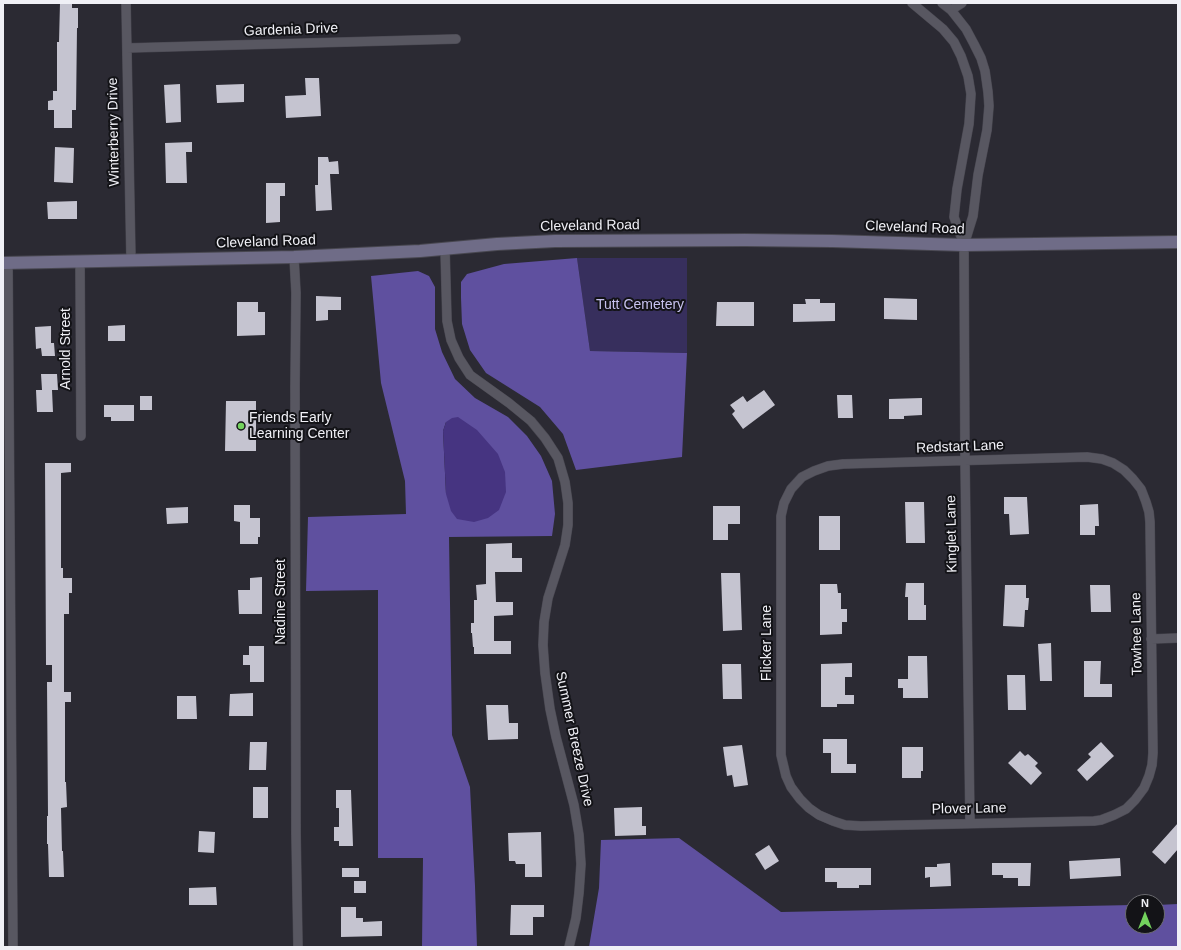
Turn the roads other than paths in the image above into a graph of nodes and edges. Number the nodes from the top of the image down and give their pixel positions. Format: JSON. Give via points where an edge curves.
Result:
{"nodes":[{"id":1,"x":126,"y":3,"type":"edge"},
{"id":2,"x":912,"y":3,"type":"edge"},
{"id":3,"x":942,"y":3,"type":"edge"},
{"id":4,"x":962,"y":3,"type":"edge"},
{"id":5,"x":952,"y":7,"type":"edge"},
{"id":6,"x":456,"y":39,"type":"dead end"},
{"id":7,"x":127,"y":48,"type":"junction"},
{"id":8,"x":1178,"y":242,"type":"edge"},
{"id":9,"x":964,"y":245,"type":"junction"},
{"id":10,"x":445,"y":249,"type":"junction"},
{"id":11,"x":294,"y":257,"type":"junction"},
{"id":12,"x":131,"y":260,"type":"junction"},
{"id":13,"x":80,"y":261,"type":"junction"},
{"id":14,"x":5,"y":263,"type":"edge"},
{"id":15,"x":80,"y":436,"type":"dead end"},
{"id":16,"x":965,"y":461,"type":"junction"},
{"id":17,"x":1124,"y":470,"type":"joint"},
{"id":18,"x":798,"y":481,"type":"joint"},
{"id":19,"x":1178,"y":638,"type":"edge"},
{"id":20,"x":1151,"y":639,"type":"junction"},
{"id":21,"x":1135,"y":800,"type":"joint"},
{"id":22,"x":804,"y":804,"type":"joint"},
{"id":23,"x":970,"y":823,"type":"junction"},
{"id":24,"x":13,"y":947,"type":"edge"},
{"id":25,"x":298,"y":947,"type":"edge"},
{"id":26,"x":569,"y":947,"type":"edge"}],
"edges":[{"from":1,"to":7,"type":"street","name":"Winterberry Drive"},
{"from":2,"to":9,"type":"street","via":[[943,29],[954,42],[968,76],[971,94],[970,116],[954,217]]},
{"from":3,"to":5,"type":"street"},
{"from":4,"to":5,"type":"street"},
{"from":5,"to":9,"type":"street","via":[[981,58],[989,106],[973,216]]},
{"from":6,"to":7,"type":"street","name":"Gardenia Drive"},
{"from":7,"to":12,"type":"street","name":"Winterberry Drive"},
{"from":8,"to":9,"type":"main road","name":"Cleveland Road"},
{"from":9,"to":10,"type":"main road","name":"Cleveland Road","via":[[648,240],[556,241]]},
{"from":9,"to":16,"type":"street","name":"Kinglet Lane"},
{"from":10,"to":11,"type":"main road","name":"Cleveland Road"},
{"from":10,"to":26,"type":"street","name":"Summer Breeze Drive","via":[[447,321],[451,340],[459,358],[470,375],[510,403],[530,421],[558,458],[565,482],[568,525],[565,545],[548,598],[544,645],[550,709],[579,835],[579,893]]},
{"from":11,"to":12,"type":"main road","name":"Cleveland Road"},
{"from":11,"to":25,"type":"street","name":"Nadine Street"},
{"from":12,"to":13,"type":"main road","name":"Cleveland Road"},
{"from":13,"to":14,"type":"main road","name":"Cleveland Road"},
{"from":13,"to":15,"type":"street","name":"Arnold Street"},
{"from":14,"to":24,"type":"street"},
{"from":16,"to":17,"type":"street","name":"Redstart Lane","via":[[1087,457],[1102,459]]},
{"from":16,"to":18,"type":"street","name":"Redstart Lane","via":[[843,464],[814,471]]},
{"from":16,"to":23,"type":"street","name":"Kinglet Lane"},
{"from":17,"to":20,"type":"street","name":"Towhee Lane","via":[[1140,489],[1149,512]]},
{"from":18,"to":22,"type":"street","name":"Flicker Lane","via":[[786,498],[781,516],[781,755],[791,788]]},
{"from":19,"to":20,"type":"street"},
{"from":20,"to":21,"type":"street","name":"Towhee Lane","via":[[1152,765],[1144,788]]},
{"from":21,"to":23,"type":"street","name":"Plover Lane","via":[[1126,808],[1101,820]]},
{"from":22,"to":23,"type":"street","name":"Plover Lane","via":[[819,815],[845,825]]}]}
